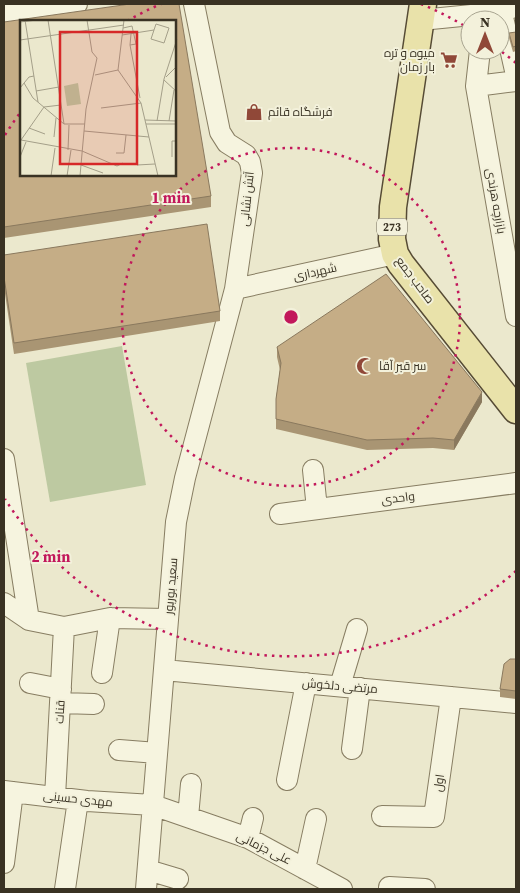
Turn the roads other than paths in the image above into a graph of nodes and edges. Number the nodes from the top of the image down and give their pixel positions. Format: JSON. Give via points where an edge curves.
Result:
{"nodes":[{"id":1,"x":77,"y":4,"type":"edge"},
{"id":2,"x":194,"y":4,"type":"edge"},
{"id":3,"x":460,"y":11,"type":"edge"},
{"id":4,"x":422,"y":12,"type":"edge"},
{"id":5,"x":4,"y":14,"type":"edge"},
{"id":6,"x":510,"y":55,"type":"edge"},
{"id":7,"x":479,"y":60,"type":"edge"},
{"id":8,"x":516,"y":75,"type":"edge"},
{"id":9,"x":516,"y":81,"type":"edge"},
{"id":10,"x":476,"y":86,"type":"junction"},
{"id":11,"x":395,"y":254,"type":"junction"},
{"id":12,"x":235,"y":290,"type":"junction"},
{"id":13,"x":516,"y":316,"type":"edge"},
{"id":14,"x":516,"y":410,"type":"edge"},
{"id":15,"x":4,"y":459,"type":"edge"},
{"id":16,"x":313,"y":470,"type":"dead end"},
{"id":17,"x":516,"y":483,"type":"edge"},
{"id":18,"x":6,"y":493,"type":"edge"},
{"id":19,"x":317,"y":509,"type":"junction"},
{"id":20,"x":280,"y":514,"type":"dead end"},
{"id":21,"x":4,"y":603,"type":"edge"},
{"id":22,"x":110,"y":618,"type":"junction"},
{"id":23,"x":168,"y":619,"type":"junction"},
{"id":24,"x":29,"y":620,"type":"junction"},
{"id":25,"x":64,"y":627,"type":"junction"},
{"id":26,"x":357,"y":630,"type":"dead end"},
{"id":27,"x":164,"y":670,"type":"junction"},
{"id":28,"x":102,"y":673,"type":"dead end"},
{"id":29,"x":30,"y":683,"type":"dead end"},
{"id":30,"x":306,"y":683,"type":"junction"},
{"id":31,"x":350,"y":687,"type":"junction"},
{"id":32,"x":61,"y":696,"type":"junction"},
{"id":33,"x":451,"y":697,"type":"junction"},
{"id":34,"x":516,"y":703,"type":"edge"},
{"id":35,"x":94,"y":704,"type":"dead end"},
{"id":36,"x":352,"y":749,"type":"dead end"},
{"id":37,"x":119,"y":750,"type":"dead end"},
{"id":38,"x":157,"y":753,"type":"junction"},
{"id":39,"x":287,"y":780,"type":"dead end"},
{"id":40,"x":191,"y":784,"type":"dead end"},
{"id":41,"x":8,"y":791,"type":"edge"},
{"id":42,"x":54,"y":797,"type":"junction"},
{"id":43,"x":78,"y":800,"type":"junction"},
{"id":44,"x":153,"y":805,"type":"junction"},
{"id":45,"x":382,"y":816,"type":"dead end"},
{"id":46,"x":188,"y":817,"type":"junction"},
{"id":47,"x":253,"y":818,"type":"dead end"},
{"id":48,"x":316,"y":819,"type":"dead end"},
{"id":49,"x":248,"y":838,"type":"junction"},
{"id":50,"x":4,"y":863,"type":"edge"},
{"id":51,"x":305,"y":869,"type":"junction"},
{"id":52,"x":178,"y":879,"type":"dead end"},
{"id":53,"x":147,"y":880,"type":"edge"},
{"id":54,"x":334,"y":887,"type":"edge"},
{"id":55,"x":64,"y":889,"type":"edge"},
{"id":56,"x":389,"y":889,"type":"edge"},
{"id":57,"x":426,"y":889,"type":"edge"}],
"edges":[{"from":1,"to":5,"type":"street"},
{"from":2,"to":12,"type":"street","name":"آتش نشانی","via":[[220,132],[227,143],[246,155],[252,173]]},
{"from":3,"to":4,"type":"street"},
{"from":4,"to":11,"type":"main road","name":"صاحب جمع","number":"273","via":[[393,207]]},
{"from":6,"to":8,"type":"street"},
{"from":7,"to":10,"type":"street","name":"بازارچه هرندی"},
{"from":9,"to":10,"type":"street"},
{"from":10,"to":13,"type":"street","name":"بازارچه هرندی"},
{"from":11,"to":12,"type":"street","name":"شهرداری"},
{"from":11,"to":14,"type":"main road","name":"صاحب جمع","number":"273"},
{"from":12,"to":23,"type":"street","name":"سعید بوربور","via":[[176,522]]},
{"from":15,"to":18,"type":"street"},
{"from":16,"to":19,"type":"street"},
{"from":17,"to":19,"type":"street","name":"واحدی"},
{"from":18,"to":24,"type":"street"},
{"from":19,"to":20,"type":"street","name":"واحدی"},
{"from":21,"to":24,"type":"street"},
{"from":22,"to":23,"type":"street"},
{"from":22,"to":25,"type":"street"},
{"from":22,"to":28,"type":"street"},
{"from":23,"to":27,"type":"street","name":"سعید بوربور"},
{"from":24,"to":25,"type":"street"},
{"from":25,"to":32,"type":"street","name":"قنات"},
{"from":26,"to":31,"type":"street"},
{"from":27,"to":30,"type":"street","name":"مرتضی دلخوش"},
{"from":27,"to":38,"type":"street","name":"سعید بوربور"},
{"from":29,"to":32,"type":"street"},
{"from":30,"to":31,"type":"street","name":"مرتضی دلخوش"},
{"from":30,"to":39,"type":"street"},
{"from":31,"to":33,"type":"street","name":"مرتضی دلخوش"},
{"from":31,"to":36,"type":"street"},
{"from":32,"to":35,"type":"street"},
{"from":32,"to":42,"type":"street","name":"قنات"},
{"from":33,"to":34,"type":"street","name":"مرتضی دلخوش"},
{"from":33,"to":45,"type":"street","name":"اول","via":[[434,817]]},
{"from":37,"to":38,"type":"street"},
{"from":38,"to":44,"type":"street","name":"سعید بوربور"},
{"from":40,"to":46,"type":"street"},
{"from":41,"to":42,"type":"street","name":"مهدی حسینی"},
{"from":41,"to":50,"type":"street"},
{"from":42,"to":43,"type":"street","name":"مهدی حسینی"},
{"from":43,"to":44,"type":"street","name":"مهدی حسینی"},
{"from":43,"to":55,"type":"street"},
{"from":44,"to":46,"type":"street","name":"علی جزمانی"},
{"from":44,"to":53,"type":"street","name":"سعید بوربور"},
{"from":46,"to":49,"type":"street","name":"علی جزمانی"},
{"from":47,"to":49,"type":"street"},
{"from":48,"to":51,"type":"street"},
{"from":49,"to":51,"type":"street","name":"علی جزمانی"},
{"from":51,"to":54,"type":"street","name":"علی جزمانی"},
{"from":52,"to":53,"type":"street"},
{"from":56,"to":57,"type":"street"}]}
